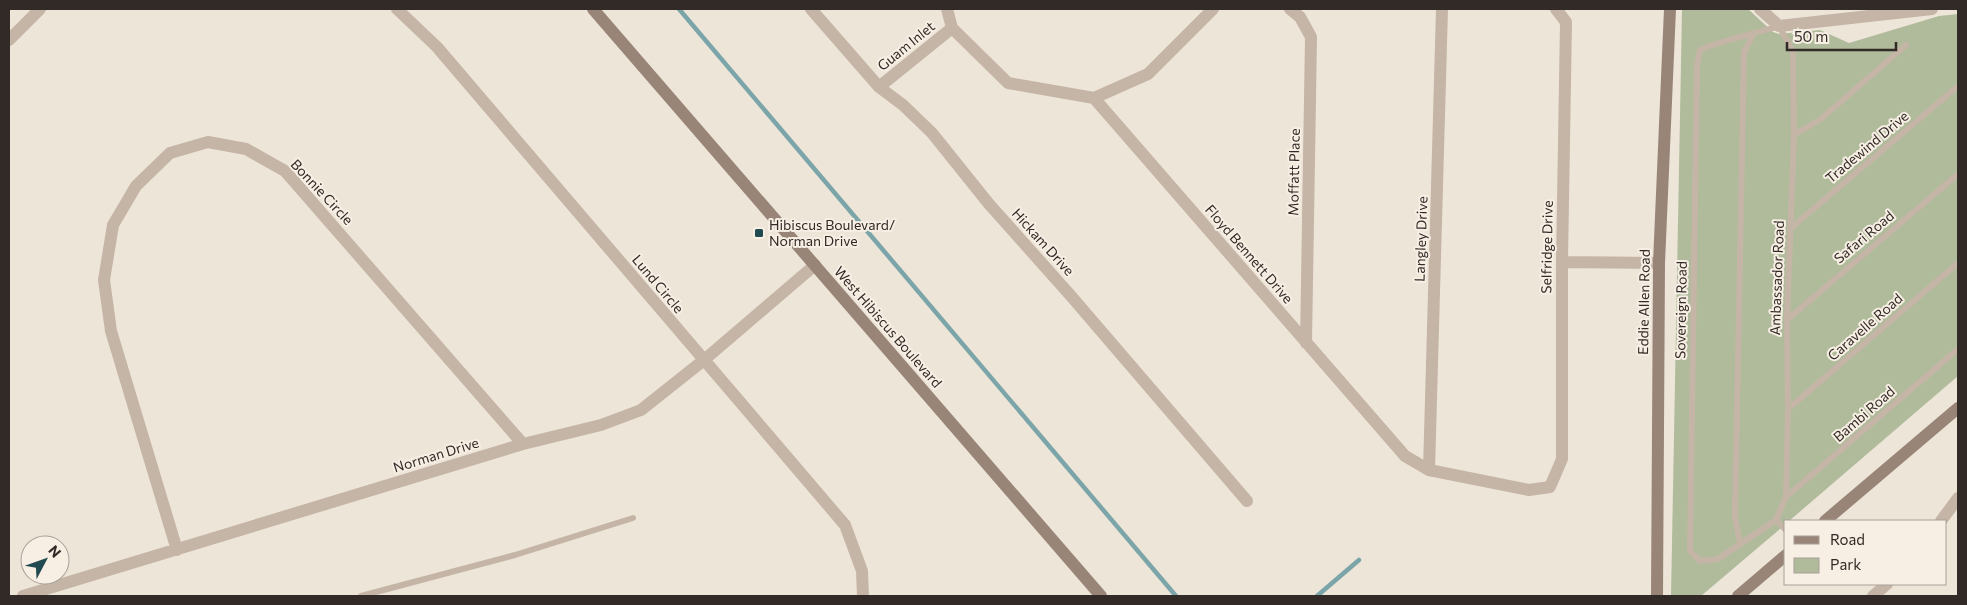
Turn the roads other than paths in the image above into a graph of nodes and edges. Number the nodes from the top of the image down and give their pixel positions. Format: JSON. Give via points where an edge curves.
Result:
{"nodes":[{"id":1,"x":40,"y":9,"type":"edge"},
{"id":2,"x":396,"y":9,"type":"edge"},
{"id":3,"x":593,"y":9,"type":"edge"},
{"id":4,"x":811,"y":9,"type":"edge"},
{"id":5,"x":947,"y":9,"type":"edge"},
{"id":6,"x":1213,"y":9,"type":"edge"},
{"id":7,"x":1290,"y":9,"type":"edge"},
{"id":8,"x":1442,"y":9,"type":"edge"},
{"id":9,"x":1556,"y":9,"type":"edge"},
{"id":10,"x":1670,"y":9,"type":"edge"},
{"id":11,"x":1760,"y":9,"type":"edge"},
{"id":12,"x":1932,"y":9,"type":"edge"},
{"id":13,"x":1778,"y":26,"type":"junction"},
{"id":14,"x":952,"y":28,"type":"junction"},
{"id":15,"x":1753,"y":35,"type":"junction"},
{"id":16,"x":9,"y":40,"type":"edge"},
{"id":17,"x":1906,"y":45,"type":"dead end"},
{"id":18,"x":1958,"y":86,"type":"edge"},
{"id":19,"x":879,"y":87,"type":"junction"},
{"id":20,"x":1094,"y":98,"type":"junction"},
{"id":21,"x":1794,"y":135,"type":"junction"},
{"id":22,"x":1958,"y":174,"type":"edge"},
{"id":23,"x":1791,"y":228,"type":"junction"},
{"id":24,"x":1562,"y":262,"type":"junction"},
{"id":25,"x":1659,"y":263,"type":"junction"},
{"id":26,"x":1958,"y":263,"type":"edge"},
{"id":27,"x":815,"y":265,"type":"junction"},
{"id":28,"x":1787,"y":320,"type":"junction"},
{"id":29,"x":1306,"y":343,"type":"junction"},
{"id":30,"x":1958,"y":349,"type":"edge"},
{"id":31,"x":704,"y":360,"type":"junction"},
{"id":32,"x":1958,"y":408,"type":"edge"},
{"id":33,"x":1788,"y":410,"type":"junction"},
{"id":34,"x":523,"y":444,"type":"junction"},
{"id":35,"x":1429,"y":470,"type":"junction"},
{"id":36,"x":1550,"y":487,"type":"joint"},
{"id":37,"x":1786,"y":497,"type":"junction"},
{"id":38,"x":1958,"y":498,"type":"edge"},
{"id":39,"x":1246,"y":501,"type":"dead end"},
{"id":40,"x":633,"y":518,"type":"dead end"},
{"id":41,"x":1776,"y":520,"type":"junction"},
{"id":42,"x":1826,"y":520,"type":"edge"},
{"id":43,"x":1941,"y":520,"type":"edge"},
{"id":44,"x":1784,"y":528,"type":"edge"},
{"id":45,"x":1740,"y":544,"type":"junction"},
{"id":46,"x":177,"y":550,"type":"junction"},
{"id":47,"x":1784,"y":557,"type":"edge"},
{"id":48,"x":1886,"y":585,"type":"edge"},
{"id":49,"x":23,"y":596,"type":"edge"},
{"id":50,"x":361,"y":596,"type":"edge"},
{"id":51,"x":863,"y":596,"type":"edge"},
{"id":52,"x":1101,"y":596,"type":"edge"},
{"id":53,"x":1657,"y":596,"type":"edge"},
{"id":54,"x":1738,"y":596,"type":"edge"},
{"id":55,"x":1873,"y":596,"type":"edge"}],
"edges":[{"from":1,"to":16,"type":"street"},
{"from":2,"to":31,"type":"street","name":"Lund Circle","via":[[437,47]]},
{"from":3,"to":27,"type":"street","name":"West Hibiscus Boulevard"},
{"from":4,"to":19,"type":"street","name":"Hickam Drive"},
{"from":5,"to":14,"type":"street"},
{"from":6,"to":20,"type":"street","via":[[1148,74]]},
{"from":7,"to":29,"type":"street","name":"Moffatt Place","via":[[1300,17],[1310,37]]},
{"from":8,"to":35,"type":"street","name":"Langley Drive"},
{"from":9,"to":24,"type":"street","name":"Selfridge Drive","via":[[1566,22]]},
{"from":10,"to":25,"type":"street","name":"Eddie Allen Road"},
{"from":11,"to":13,"type":"street"},
{"from":12,"to":13,"type":"street"},
{"from":13,"to":15,"type":"lane","name":"Sovereign Road"},
{"from":13,"to":21,"type":"lane","name":"Ambassador Road","via":[[1793,52]]},
{"from":14,"to":19,"type":"street","name":"Guam Inlet"},
{"from":14,"to":20,"type":"street","via":[[1008,82]]},
{"from":15,"to":45,"type":"lane","via":[[1744,52],[1735,516]]},
{"from":15,"to":45,"type":"lane","name":"Sovereign Road","via":[[1700,50],[1697,65],[1690,551],[1700,562],[1718,559]]},
{"from":17,"to":21,"type":"lane","via":[[1821,119]]},
{"from":18,"to":23,"type":"lane","name":"Tradewind Drive"},
{"from":19,"to":39,"type":"street","name":"Hickam Drive","via":[[932,132],[989,204]]},
{"from":20,"to":29,"type":"street","name":"Floyd Bennett Drive"},
{"from":21,"to":23,"type":"lane","name":"Ambassador Road"},
{"from":22,"to":28,"type":"lane","name":"Safari Road"},
{"from":23,"to":28,"type":"lane","name":"Ambassador Road"},
{"from":24,"to":25,"type":"street"},
{"from":24,"to":36,"type":"street","name":"Selfridge Drive","via":[[1562,459]]},
{"from":25,"to":53,"type":"street","name":"Eddie Allen Road"},
{"from":26,"to":33,"type":"lane","name":"Caravelle Road"},
{"from":27,"to":31,"type":"street","name":"Norman Drive"},
{"from":27,"to":52,"type":"street","name":"West Hibiscus Boulevard"},
{"from":28,"to":33,"type":"lane","name":"Ambassador Road"},
{"from":29,"to":35,"type":"street","name":"Floyd Bennett Drive","via":[[1405,456]]},
{"from":30,"to":37,"type":"lane","name":"Bambi Road"},
{"from":31,"to":34,"type":"street","name":"Norman Drive","via":[[641,410],[601,426]]},
{"from":31,"to":51,"type":"street","name":"Lund Circle","via":[[845,525],[862,571]]},
{"from":32,"to":42,"type":"street"},
{"from":33,"to":37,"type":"lane","name":"Ambassador Road"},
{"from":34,"to":46,"type":"street","name":"Norman Drive"},
{"from":34,"to":46,"type":"street","name":"Bonnie Circle","via":[[285,171],[246,149],[208,142],[170,153],[136,186],[114,225],[104,280],[111,331]]},
{"from":35,"to":36,"type":"street","name":"Floyd Bennett Drive","via":[[1529,490]]},
{"from":37,"to":41,"type":"lane","name":"Ambassador Road"},
{"from":38,"to":43,"type":"street"},
{"from":40,"to":50,"type":"lane","via":[[515,555]]},
{"from":41,"to":44,"type":"lane"},
{"from":41,"to":45,"type":"lane","name":"Sovereign Road"},
{"from":46,"to":49,"type":"street","name":"Norman Drive"},
{"from":47,"to":54,"type":"street"},
{"from":48,"to":55,"type":"street"}]}
